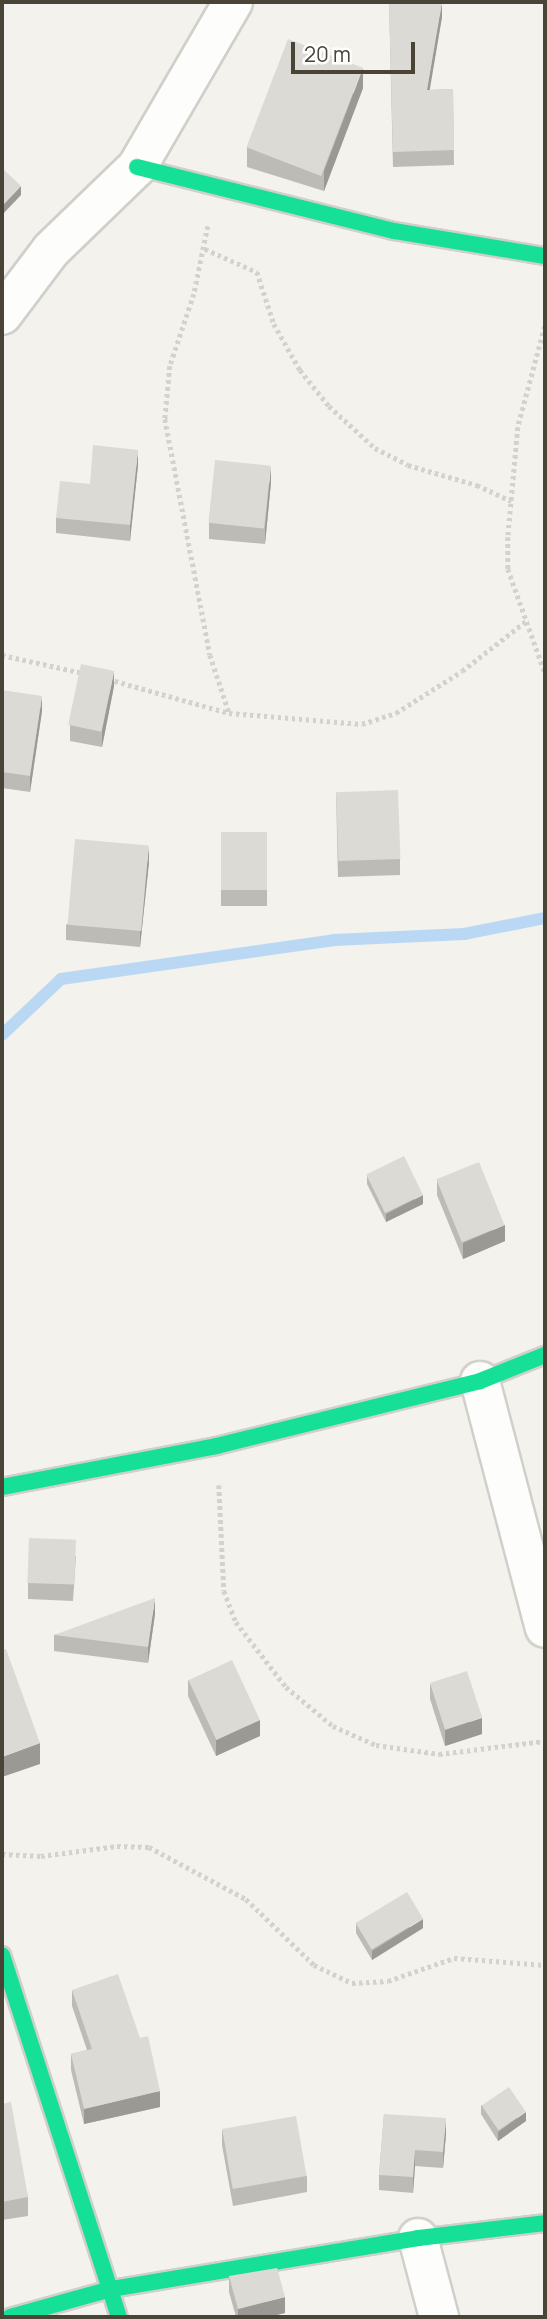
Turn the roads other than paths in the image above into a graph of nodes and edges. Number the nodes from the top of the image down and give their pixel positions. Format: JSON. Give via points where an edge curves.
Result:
{"nodes":[{"id":1,"x":233,"y":2,"type":"edge"},
{"id":2,"x":137,"y":167,"type":"junction"},
{"id":3,"x":545,"y":256,"type":"edge"},
{"id":4,"x":2,"y":315,"type":"edge"},
{"id":5,"x":545,"y":1355,"type":"edge"},
{"id":6,"x":480,"y":1381,"type":"junction"},
{"id":7,"x":2,"y":1486,"type":"edge"},
{"id":8,"x":545,"y":1628,"type":"edge"},
{"id":9,"x":2,"y":1955,"type":"edge"},
{"id":10,"x":545,"y":2223,"type":"edge"},
{"id":11,"x":418,"y":2238,"type":"junction"},
{"id":12,"x":111,"y":2289,"type":"junction"},
{"id":13,"x":10,"y":2317,"type":"edge"},
{"id":14,"x":118,"y":2317,"type":"edge"},
{"id":15,"x":439,"y":2317,"type":"edge"}],
"edges":[{"from":1,"to":2,"type":"street"},
{"from":2,"to":3,"type":"street","via":[[214,190],[394,231]]},
{"from":2,"to":4,"type":"street","via":[[51,250]]},
{"from":5,"to":6,"type":"street"},
{"from":6,"to":7,"type":"street","via":[[216,1446]]},
{"from":6,"to":8,"type":"street"},
{"from":9,"to":12,"type":"street"},
{"from":10,"to":11,"type":"street"},
{"from":11,"to":12,"type":"street"},
{"from":11,"to":15,"type":"street"},
{"from":12,"to":13,"type":"street"},
{"from":12,"to":14,"type":"street"}]}
